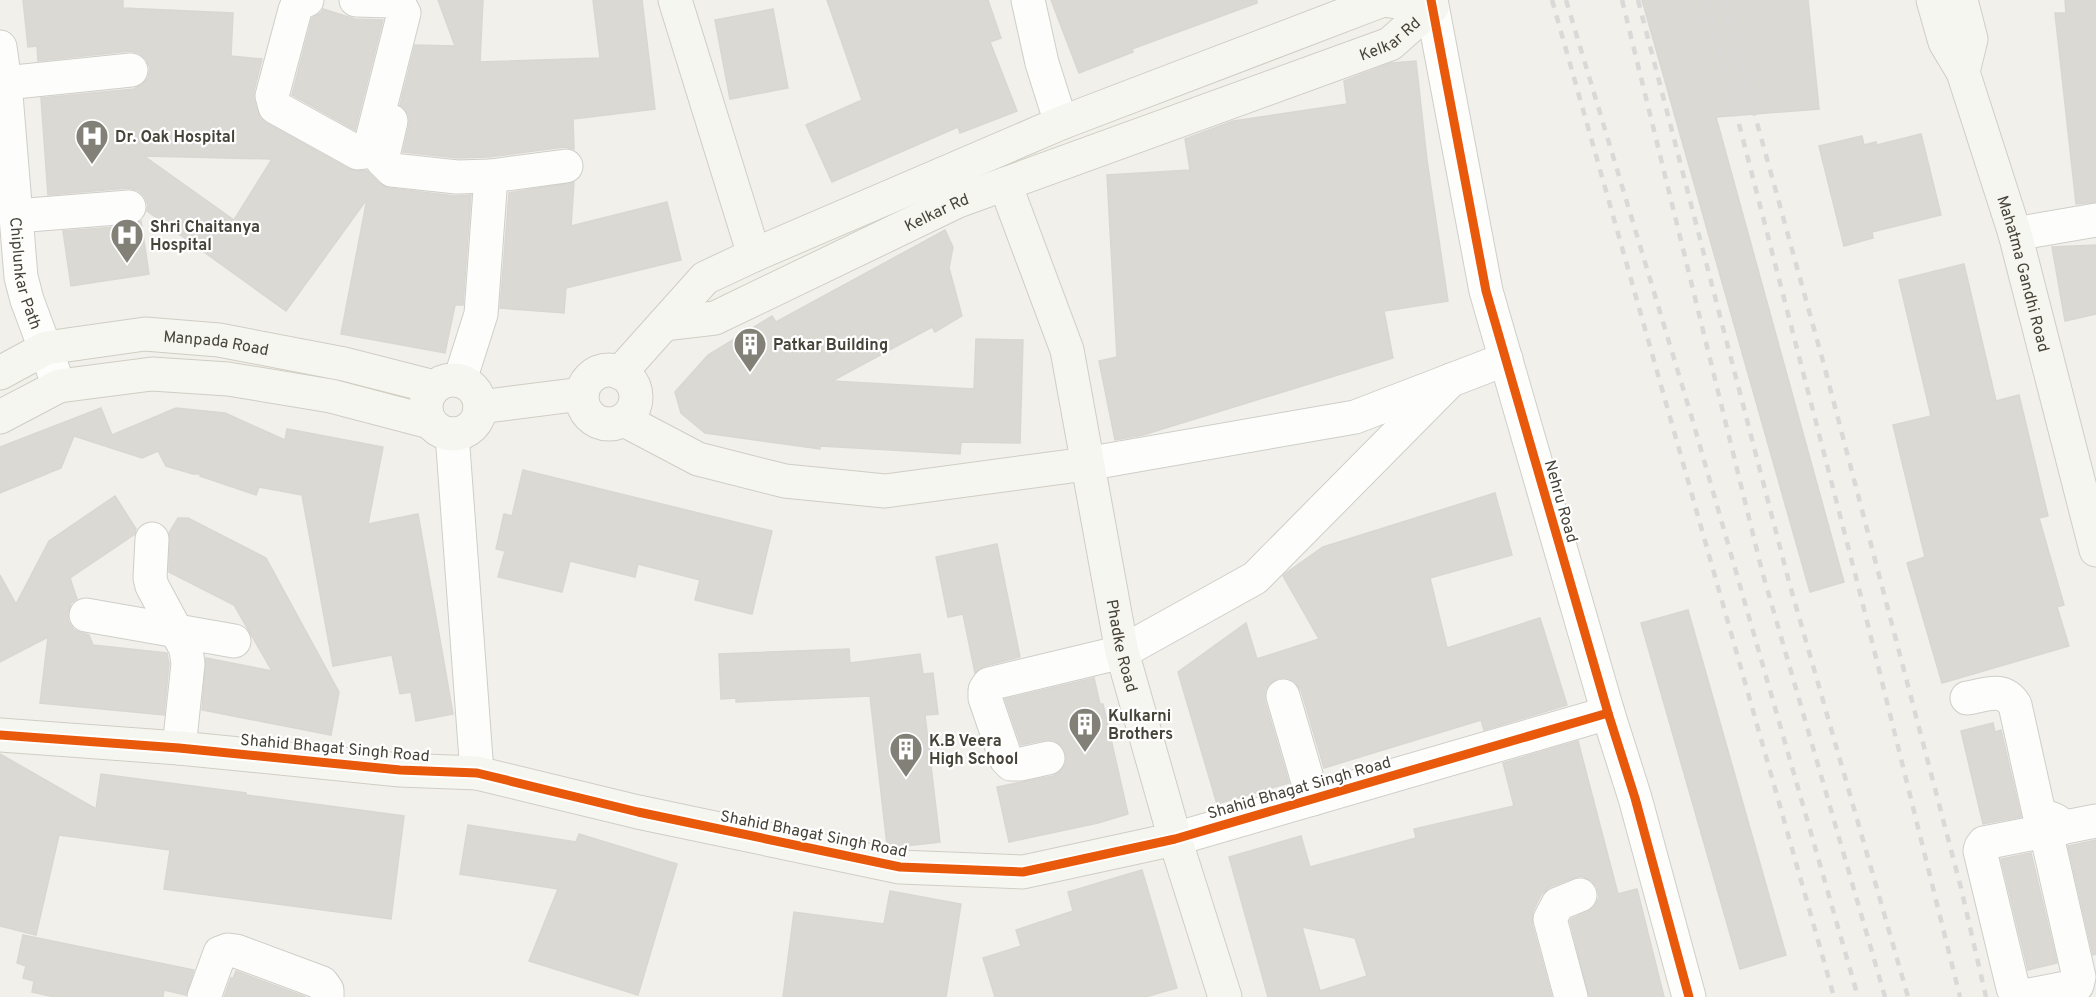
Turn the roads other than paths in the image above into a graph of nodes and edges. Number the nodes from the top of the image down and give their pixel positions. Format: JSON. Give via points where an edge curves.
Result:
{"nodes":[{"id":1,"x":356,"y":0,"type":"edge"},
{"id":2,"x":675,"y":0,"type":"edge"},
{"id":3,"x":1028,"y":0,"type":"edge"},
{"id":4,"x":1933,"y":0,"type":"edge"},
{"id":5,"x":1961,"y":0,"type":"edge"},
{"id":6,"x":292,"y":3,"type":"edge"},
{"id":7,"x":1432,"y":4,"type":"edge"},
{"id":8,"x":417,"y":12,"type":"dead end"},
{"id":9,"x":0,"y":47,"type":"edge"},
{"id":10,"x":131,"y":70,"type":"dead end"},
{"id":11,"x":1963,"y":72,"type":"junction"},
{"id":12,"x":5,"y":83,"type":"junction"},
{"id":13,"x":1061,"y":123,"type":"junction"},
{"id":14,"x":566,"y":166,"type":"dead end"},
{"id":15,"x":491,"y":176,"type":"junction"},
{"id":16,"x":1005,"y":184,"type":"junction"},
{"id":17,"x":129,"y":207,"type":"dead end"},
{"id":18,"x":16,"y":216,"type":"junction"},
{"id":19,"x":2096,"y":220,"type":"edge"},
{"id":20,"x":2015,"y":234,"type":"junction"},
{"id":21,"x":754,"y":255,"type":"junction"},
{"id":22,"x":11,"y":281,"type":"edge"},
{"id":23,"x":664,"y":324,"type":"junction"},
{"id":24,"x":46,"y":348,"type":"junction"},
{"id":25,"x":1506,"y":359,"type":"junction"},
{"id":26,"x":0,"y":373,"type":"edge"},
{"id":27,"x":620,"y":373,"type":"junction"},
{"id":28,"x":1451,"y":380,"type":"junction"},
{"id":29,"x":447,"y":384,"type":"junction"},
{"id":30,"x":59,"y":386,"type":"junction"},
{"id":31,"x":582,"y":394,"type":"junction"},
{"id":32,"x":480,"y":407,"type":"junction"},
{"id":33,"x":0,"y":417,"type":"edge"},
{"id":34,"x":624,"y":420,"type":"junction"},
{"id":35,"x":441,"y":428,"type":"junction"},
{"id":36,"x":1086,"y":464,"type":"junction"},
{"id":37,"x":152,"y":539,"type":"dead end"},
{"id":38,"x":2096,"y":550,"type":"edge"},
{"id":39,"x":86,"y":615,"type":"dead end"},
{"id":40,"x":175,"y":630,"type":"junction"},
{"id":41,"x":234,"y":641,"type":"dead end"},
{"id":42,"x":1122,"y":652,"type":"junction"},
{"id":43,"x":1283,"y":696,"type":"dead end"},
{"id":44,"x":1967,"y":698,"type":"dead end"},
{"id":45,"x":1608,"y":713,"type":"junction"},
{"id":46,"x":0,"y":735,"type":"edge"},
{"id":47,"x":179,"y":748,"type":"junction"},
{"id":48,"x":1048,"y":758,"type":"dead end"},
{"id":49,"x":477,"y":773,"type":"junction"},
{"id":50,"x":1312,"y":799,"type":"junction"},
{"id":51,"x":2068,"y":827,"type":"edge"},
{"id":52,"x":1175,"y":839,"type":"junction"},
{"id":53,"x":1580,"y":895,"type":"dead end"},
{"id":54,"x":2096,"y":981,"type":"edge"},
{"id":55,"x":204,"y":997,"type":"edge"},
{"id":56,"x":327,"y":997,"type":"edge"},
{"id":57,"x":1225,"y":997,"type":"edge"},
{"id":58,"x":1571,"y":997,"type":"edge"},
{"id":59,"x":1689,"y":997,"type":"edge"}],
"edges":[{"from":1,"to":6,"type":"street","via":[[392,1],[399,4],[404,14],[370,147],[358,153],[275,107],[272,96]]},
{"from":2,"to":21,"type":"street"},
{"from":3,"to":13,"type":"street"},
{"from":4,"to":11,"type":"street","name":"Mahatma Gandhi Road","via":[[1945,42]]},
{"from":5,"to":11,"type":"street","via":[[1971,39]]},
{"from":7,"to":13,"type":"street","name":"Kelkar Rd","via":[[1383,0]]},
{"from":7,"to":16,"type":"street","name":"Kelkar Rd","via":[[1390,44]]},
{"from":7,"to":25,"type":"street","name":"Nehru Road","via":[[1486,291]]},
{"from":8,"to":15,"type":"street","via":[[382,159],[392,170],[457,177]]},
{"from":9,"to":12,"type":"street","name":"Chiplunkar Path"},
{"from":10,"to":12,"type":"street"},
{"from":11,"to":20,"type":"street","name":"Mahatma Gandhi Road"},
{"from":12,"to":18,"type":"street","name":"Chiplunkar Path"},
{"from":13,"to":21,"type":"street","name":"Kelkar Rd"},
{"from":14,"to":15,"type":"street"},
{"from":15,"to":29,"type":"street","via":[[481,314]]},
{"from":16,"to":23,"type":"street","name":"Kelkar Rd","via":[[958,201],[716,318]]},
{"from":16,"to":36,"type":"street","name":"Phadke Road","via":[[1067,350]]},
{"from":17,"to":18,"type":"street"},
{"from":18,"to":22,"type":"street","name":"Chiplunkar Path"},
{"from":19,"to":20,"type":"street"},
{"from":20,"to":38,"type":"street","name":"Mahatma Gandhi Road"},
{"from":21,"to":23,"type":"street","name":"Kelkar Rd","via":[[705,278]]},
{"from":22,"to":24,"type":"street","name":"Chiplunkar Path","via":[[27,300]]},
{"from":23,"to":27,"type":"street","name":"Kelkar Rd"},
{"from":24,"to":26,"type":"street","name":"Manpada Road"},
{"from":24,"to":29,"type":"street","name":"Manpada Road","via":[[145,334],[219,340]]},
{"from":24,"to":30,"type":"street","name":"Chiplunkar Path"},
{"from":25,"to":28,"type":"street"},
{"from":25,"to":45,"type":"street","name":"Nehru Road"},
{"from":27,"to":31,"type":"street","via":[[598,372]]},
{"from":27,"to":34,"type":"street","via":[[631,381],[636,397],[635,406]]},
{"from":28,"to":36,"type":"street","via":[[1354,417]]},
{"from":28,"to":42,"type":"street","via":[[1255,578]]},
{"from":29,"to":32,"type":"street","via":[[475,390]]},
{"from":29,"to":35,"type":"street","via":[[428,395],[426,404],[427,413]]},
{"from":30,"to":33,"type":"street","name":"Manpada Road"},
{"from":30,"to":35,"type":"street","name":"Manpada Road","via":[[152,374],[228,379],[331,396]]},
{"from":31,"to":32,"type":"street"},
{"from":31,"to":34,"type":"street","via":[[586,412],[592,418],[608,424]]},
{"from":32,"to":35,"type":"street","via":[[475,423],[468,429],[460,433]]},
{"from":34,"to":36,"type":"street","via":[[698,459],[785,481],[885,491]]},
{"from":35,"to":49,"type":"street"},
{"from":36,"to":42,"type":"street","name":"Phadke Road"},
{"from":37,"to":40,"type":"street","via":[[150,578]]},
{"from":39,"to":40,"type":"street"},
{"from":40,"to":41,"type":"street"},
{"from":40,"to":47,"type":"street","via":[[189,664]]},
{"from":42,"to":48,"type":"street","via":[[989,684],[985,698],[1006,759],[1011,764],[1021,764]]},
{"from":42,"to":52,"type":"street","name":"Phadke Road"},
{"from":43,"to":50,"type":"street"},
{"from":44,"to":51,"type":"street","via":[[2000,693],[2011,698],[2039,813]]},
{"from":45,"to":50,"type":"street","name":"Shahid Bhagat Singh Road"},
{"from":45,"to":59,"type":"street","name":"Nehru Road"},
{"from":46,"to":47,"type":"street","name":"Shahid Bhagat Singh Road"},
{"from":47,"to":49,"type":"street","name":"Shahid Bhagat Singh Road","via":[[400,770]]},
{"from":49,"to":52,"type":"street","name":"Shahid Bhagat Singh Road","via":[[638,812],[900,867],[1023,872]]},
{"from":50,"to":52,"type":"street","name":"Shahid Bhagat Singh Road"},
{"from":51,"to":51,"type":"street","via":[[1984,843],[1981,847],[2016,994],[2024,996],[2077,985]]},
{"from":51,"to":54,"type":"street"},
{"from":52,"to":57,"type":"street","name":"Phadke Road"},
{"from":53,"to":58,"type":"street","via":[[1558,903],[1550,919]]},
{"from":55,"to":56,"type":"street","via":[[220,953],[228,950],[322,983]]}]}
